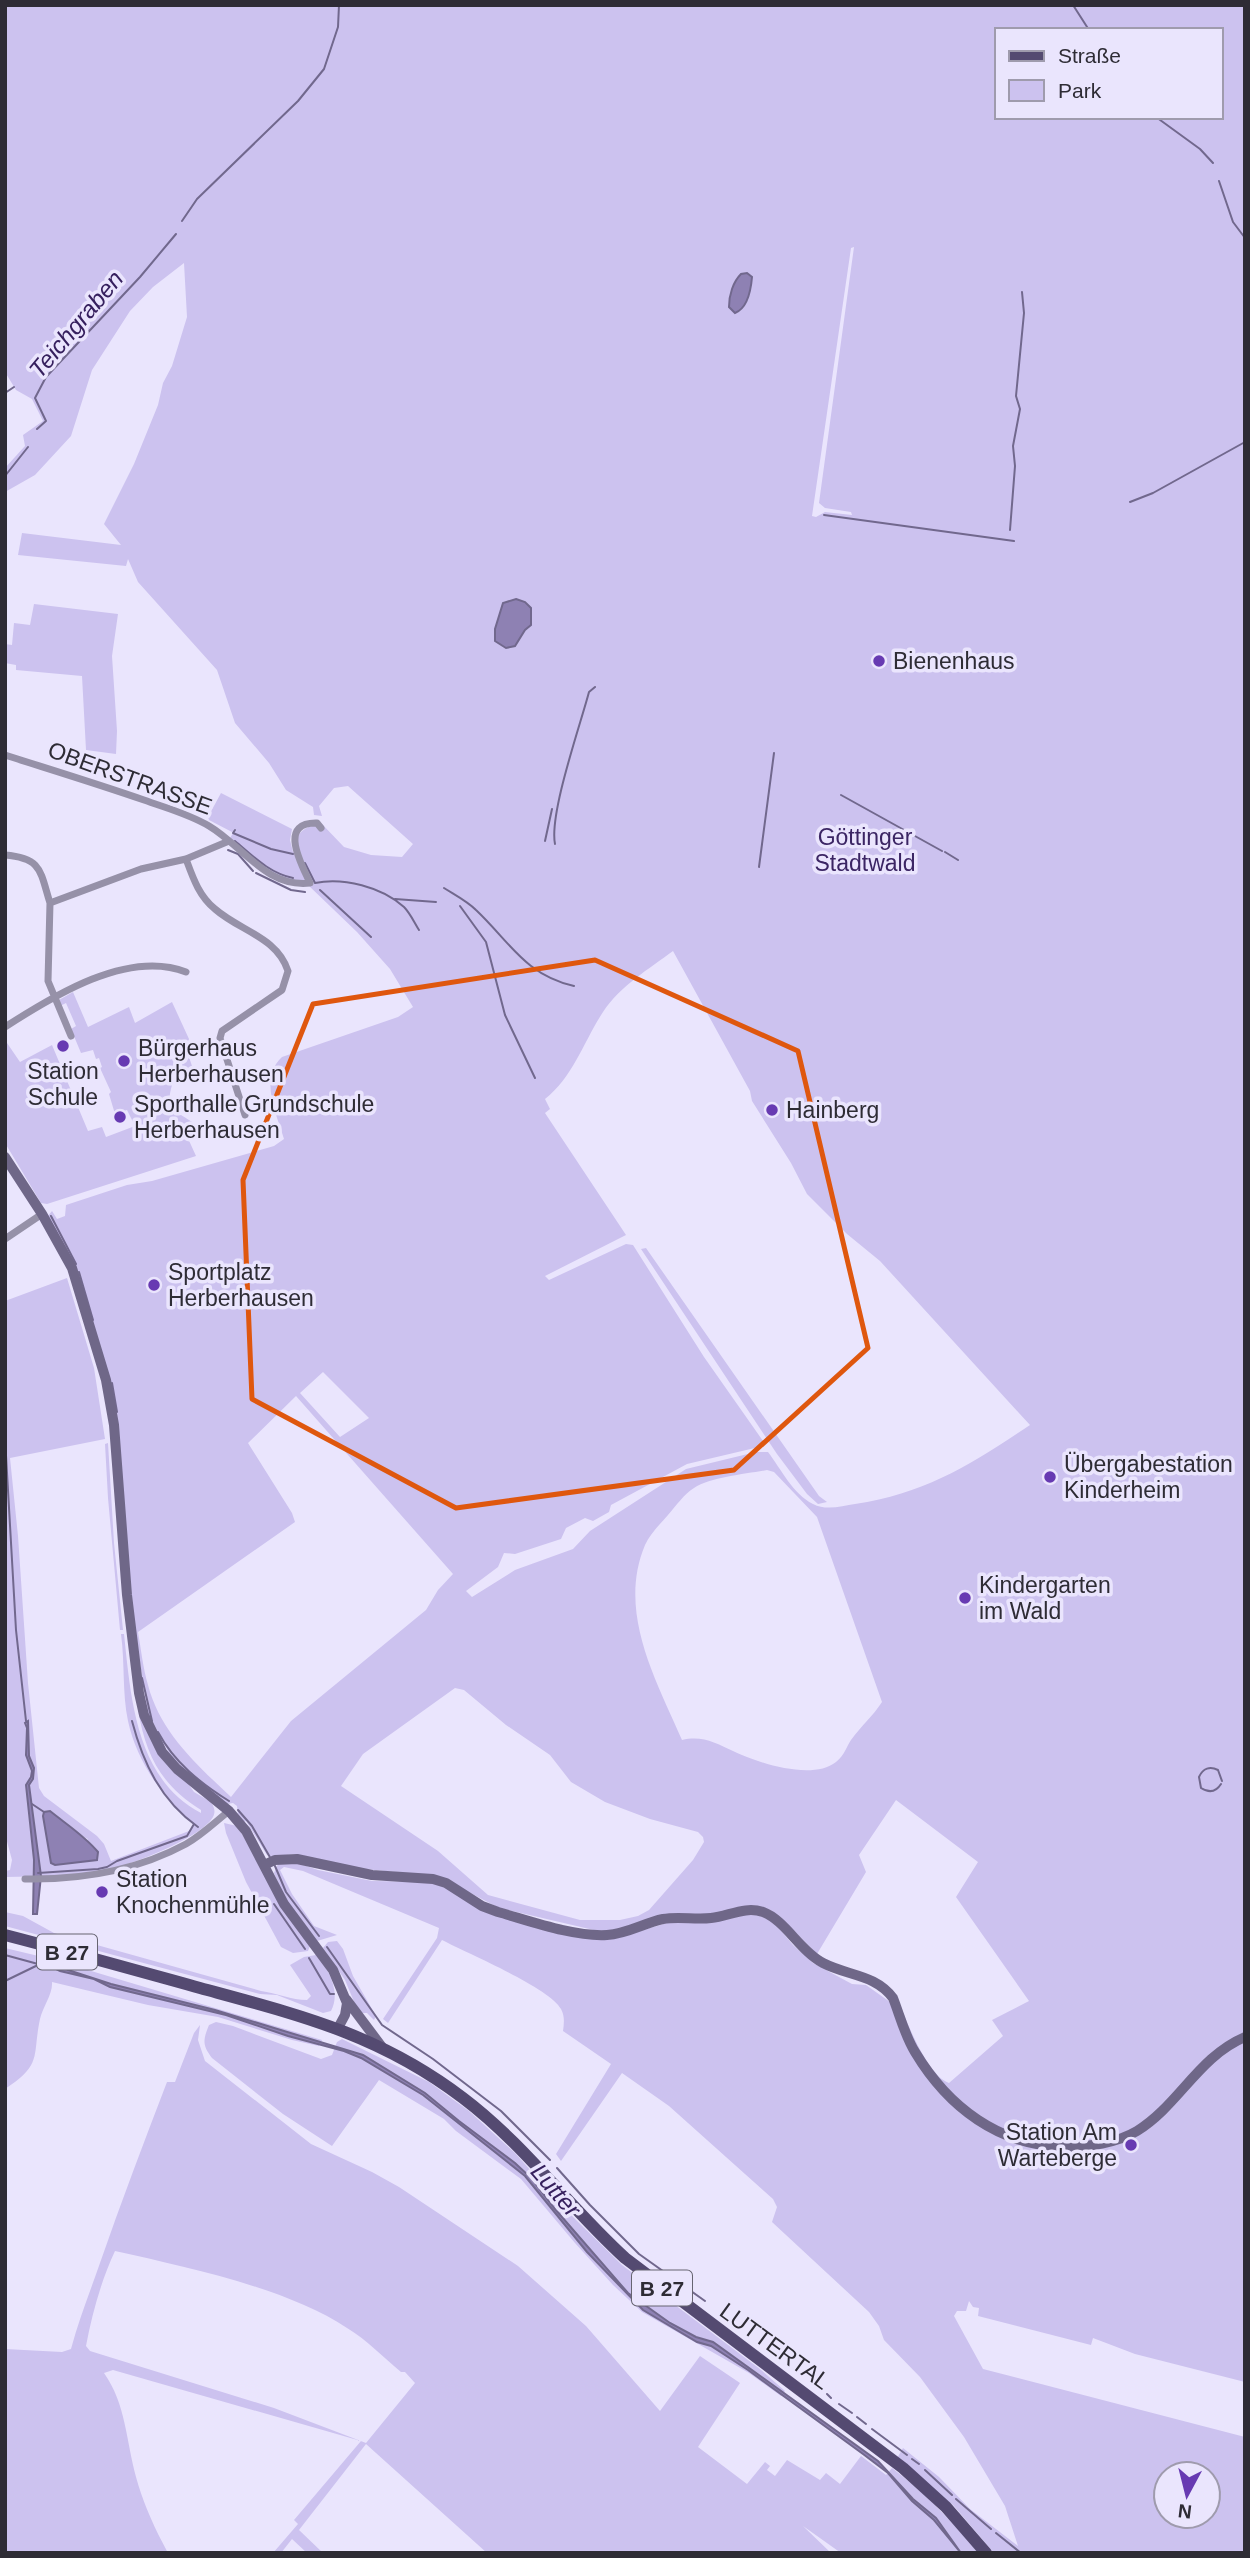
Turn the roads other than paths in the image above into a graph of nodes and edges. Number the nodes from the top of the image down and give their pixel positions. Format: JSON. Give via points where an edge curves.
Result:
{"nodes":[{"id":1,"x":5,"y":755,"type":"edge"},
{"id":2,"x":321,"y":828,"type":"dead end"},
{"id":3,"x":229,"y":841,"type":"junction"},
{"id":4,"x":5,"y":855,"type":"edge"},
{"id":5,"x":186,"y":859,"type":"junction"},
{"id":6,"x":50,"y":903,"type":"junction"},
{"id":7,"x":186,"y":972,"type":"dead end"},
{"id":8,"x":52,"y":996,"type":"junction"},
{"id":9,"x":5,"y":1027,"type":"edge"},
{"id":10,"x":71,"y":1035,"type":"dead end"},
{"id":11,"x":245,"y":1115,"type":"dead end"},
{"id":12,"x":5,"y":1157,"type":"edge"},
{"id":13,"x":42,"y":1214,"type":"junction"},
{"id":14,"x":5,"y":1238,"type":"edge"},
{"id":15,"x":229,"y":1811,"type":"junction"},
{"id":16,"x":264,"y":1865,"type":"junction"},
{"id":17,"x":27,"y":1880,"type":"dead end"},
{"id":18,"x":5,"y":1936,"type":"edge"},
{"id":19,"x":345,"y":1996,"type":"junction"},
{"id":20,"x":338,"y":2028,"type":"junction"},
{"id":21,"x":1245,"y":2037,"type":"edge"},
{"id":22,"x":382,"y":2047,"type":"junction"},
{"id":23,"x":986,"y":2553,"type":"edge"}],
"edges":[{"from":1,"to":3,"type":"street","name":"OBERSTRASSE","via":[[185,815]]},
{"from":2,"to":3,"type":"street","name":"OBERSTRASSE","via":[[317,823],[306,825],[295,837],[310,883],[280,880]]},
{"from":3,"to":5,"type":"street"},
{"from":4,"to":6,"type":"street","via":[[34,862]]},
{"from":5,"to":6,"type":"street","via":[[141,869]]},
{"from":5,"to":11,"type":"street","via":[[195,884],[209,903],[278,950],[288,971],[282,990],[222,1031],[219,1038]]},
{"from":6,"to":8,"type":"street","via":[[47,970]]},
{"from":7,"to":8,"type":"street","via":[[171,966],[123,971]]},
{"from":8,"to":9,"type":"street"},
{"from":8,"to":10,"type":"street"},
{"from":12,"to":13,"type":"street"},
{"from":13,"to":14,"type":"street"},
{"from":13,"to":15,"type":"street","via":[[78,1283],[106,1380],[144,1715],[162,1752],[177,1769]]},
{"from":15,"to":16,"type":"street","via":[[254,1843]]},
{"from":15,"to":17,"type":"street","via":[[185,1844],[141,1862],[99,1876]]},
{"from":16,"to":19,"type":"street"},
{"from":16,"to":21,"type":"street","via":[[297,1859],[372,1875],[433,1879],[498,1912],[598,1935],[620,1934],[664,1919],[761,1911],[823,1963],[874,1980],[888,1991],[914,2051],[971,2117],[1005,2135],[1041,2146],[1093,2145],[1135,2132],[1159,2114],[1205,2063]]},
{"from":18,"to":20,"type":"main road","number":"B 27"},
{"from":19,"to":20,"type":"street","via":[[346,2011]]},
{"from":19,"to":22,"type":"street"},
{"from":20,"to":22,"type":"main road","name":"LUTTERTAL","number":"B 27"},
{"from":22,"to":23,"type":"main road","name":"LUTTERTAL","number":"B 27","via":[[435,2078],[483,2115],[625,2258],[902,2468],[946,2507]]}]}
